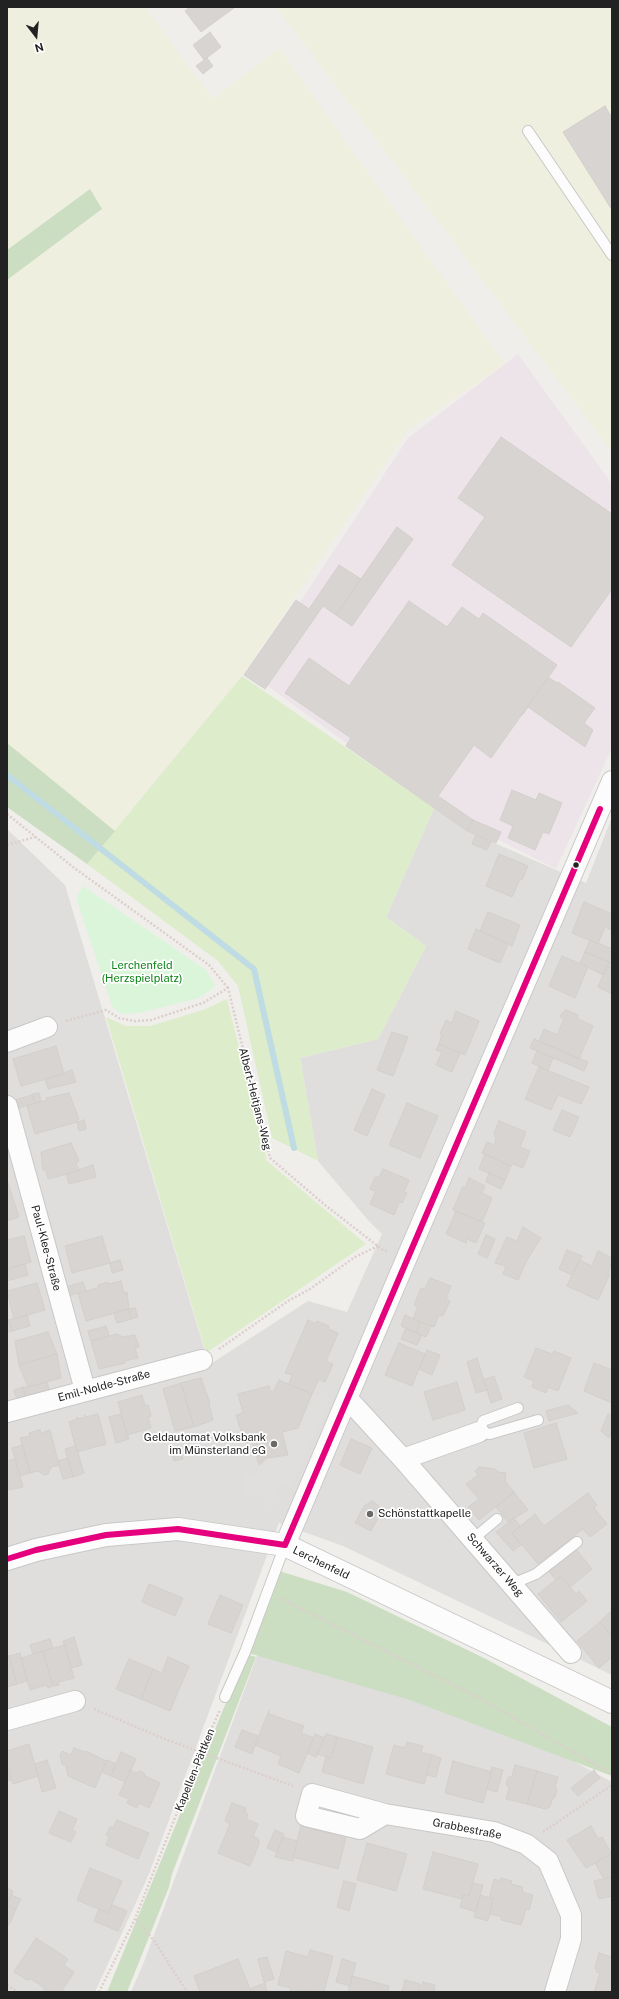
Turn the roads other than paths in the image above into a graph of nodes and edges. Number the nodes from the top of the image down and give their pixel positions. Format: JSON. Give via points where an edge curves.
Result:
{"nodes":[{"id":1,"x":528,"y":131,"type":"dead end"},
{"id":2,"x":612,"y":255,"type":"edge"},
{"id":3,"x":612,"y":781,"type":"edge"},
{"id":4,"x":606,"y":812,"type":"edge"},
{"id":5,"x":47,"y":1027,"type":"road end"},
{"id":6,"x":7,"y":1042,"type":"edge"},
{"id":7,"x":7,"y":1106,"type":"edge"},
{"id":8,"x":202,"y":1360,"type":"road end"},
{"id":9,"x":85,"y":1390,"type":"junction"},
{"id":10,"x":348,"y":1400,"type":"junction"},
{"id":11,"x":518,"y":1408,"type":"dead end"},
{"id":12,"x":7,"y":1412,"type":"edge"},
{"id":13,"x":538,"y":1420,"type":"dead end"},
{"id":14,"x":479,"y":1432,"type":"junction"},
{"id":15,"x":403,"y":1459,"type":"junction"},
{"id":16,"x":497,"y":1519,"type":"dead end"},
{"id":17,"x":473,"y":1539,"type":"junction"},
{"id":18,"x":577,"y":1542,"type":"dead end"},
{"id":19,"x":285,"y":1545,"type":"junction"},
{"id":20,"x":7,"y":1559,"type":"edge"},
{"id":21,"x":512,"y":1584,"type":"junction"},
{"id":22,"x":571,"y":1652,"type":"dead end"},
{"id":23,"x":226,"y":1696,"type":"road end"},
{"id":24,"x":75,"y":1701,"type":"road end"},
{"id":25,"x":612,"y":1702,"type":"edge"},
{"id":26,"x":7,"y":1720,"type":"edge"},
{"id":27,"x":312,"y":1794,"type":"road end"},
{"id":28,"x":555,"y":1992,"type":"edge"}],
"edges":[{"from":1,"to":2,"type":"lane"},
{"from":3,"to":4,"type":"street"},
{"from":4,"to":10,"type":"street","via":[[410,1250]]},
{"from":5,"to":6,"type":"street"},
{"from":7,"to":9,"type":"street","name":"Paul-Klee-Straße"},
{"from":8,"to":9,"type":"street","name":"Emil-Nolde-Straße"},
{"from":9,"to":12,"type":"street","name":"Emil-Nolde-Straße"},
{"from":10,"to":15,"type":"street","name":"Schwarzer Weg"},
{"from":10,"to":19,"type":"street"},
{"from":11,"to":14,"type":"lane","via":[[483,1421]]},
{"from":13,"to":14,"type":"lane","via":[[490,1434]]},
{"from":14,"to":15,"type":"street"},
{"from":15,"to":17,"type":"street","name":"Schwarzer Weg"},
{"from":16,"to":17,"type":"lane"},
{"from":17,"to":21,"type":"street","name":"Schwarzer Weg"},
{"from":18,"to":21,"type":"lane","via":[[536,1574]]},
{"from":19,"to":20,"type":"street","name":"Lerchenfeld","via":[[178,1529],[106,1535]]},
{"from":19,"to":23,"type":"lane"},
{"from":19,"to":25,"type":"street","name":"Lerchenfeld"},
{"from":21,"to":22,"type":"street","name":"Schwarzer Weg"},
{"from":24,"to":26,"type":"street"},
{"from":27,"to":28,"type":"street","name":"Grabbestraße","via":[[385,1814],[494,1832],[526,1844],[548,1861],[571,1915],[571,1939]]}]}
